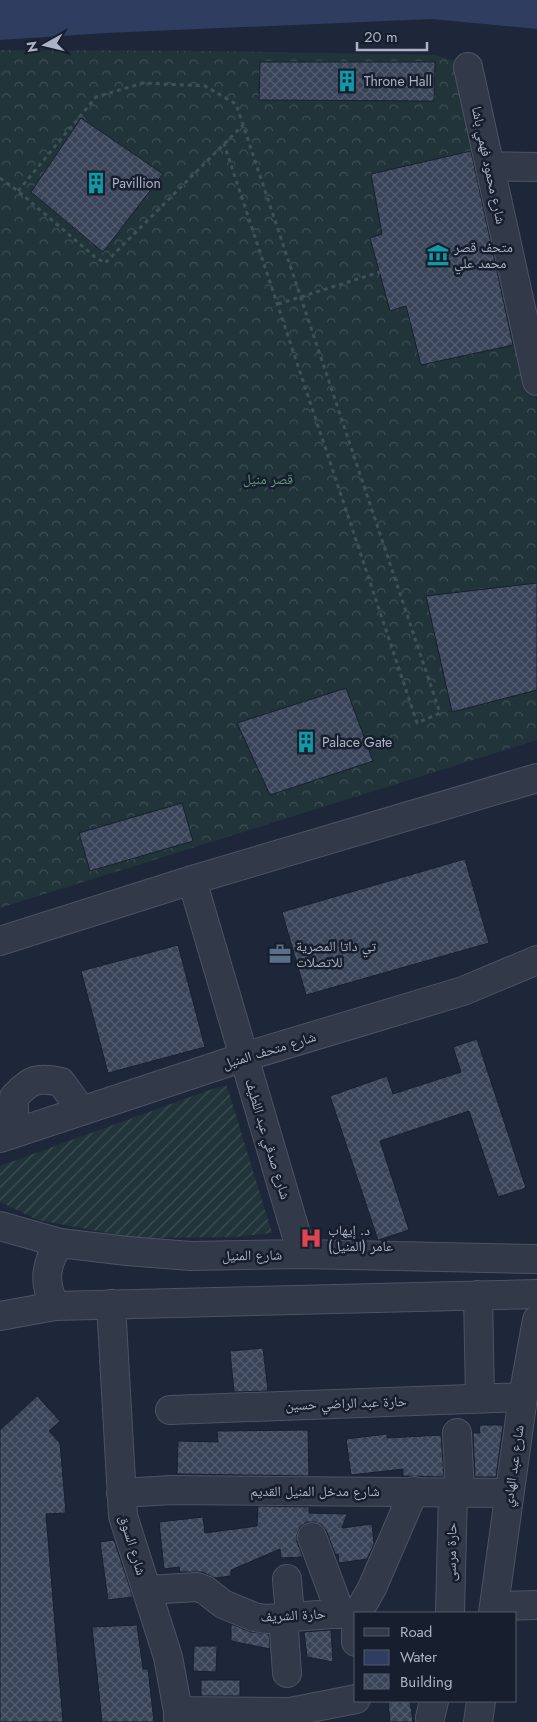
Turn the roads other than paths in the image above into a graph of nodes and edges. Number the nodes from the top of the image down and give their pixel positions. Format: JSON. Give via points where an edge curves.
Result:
{"nodes":[{"id":1,"x":468,"y":67,"type":"dead end"},
{"id":2,"x":490,"y":166,"type":"junction"},
{"id":3,"x":537,"y":167,"type":"edge"},
{"id":4,"x":537,"y":381,"type":"edge"},
{"id":5,"x":537,"y":778,"type":"edge"},
{"id":6,"x":192,"y":880,"type":"junction"},
{"id":7,"x":0,"y":941,"type":"edge"},
{"id":8,"x":537,"y":960,"type":"edge"},
{"id":9,"x":244,"y":1057,"type":"junction"},
{"id":10,"x":82,"y":1111,"type":"junction"},
{"id":11,"x":7,"y":1136,"type":"edge"},
{"id":12,"x":0,"y":1226,"type":"edge"},
{"id":13,"x":60,"y":1243,"type":"junction"},
{"id":14,"x":302,"y":1254,"type":"junction"},
{"id":15,"x":537,"y":1259,"type":"edge"},
{"id":16,"x":537,"y":1294,"type":"edge"},
{"id":17,"x":478,"y":1295,"type":"junction"},
{"id":18,"x":111,"y":1304,"type":"junction"},
{"id":19,"x":55,"y":1306,"type":"junction"},
{"id":20,"x":0,"y":1316,"type":"edge"},
{"id":21,"x":537,"y":1320,"type":"edge"},
{"id":22,"x":523,"y":1397,"type":"junction"},
{"id":23,"x":480,"y":1398,"type":"junction"},
{"id":24,"x":170,"y":1410,"type":"dead end"},
{"id":25,"x":457,"y":1433,"type":"dead end"},
{"id":26,"x":414,"y":1492,"type":"junction"},
{"id":27,"x":456,"y":1492,"type":"junction"},
{"id":28,"x":121,"y":1493,"type":"junction"},
{"id":29,"x":510,"y":1493,"type":"junction"},
{"id":30,"x":312,"y":1537,"type":"dead end"},
{"id":31,"x":287,"y":1579,"type":"dead end"},
{"id":32,"x":147,"y":1590,"type":"junction"},
{"id":33,"x":537,"y":1605,"type":"edge"},
{"id":34,"x":494,"y":1610,"type":"edge"},
{"id":35,"x":357,"y":1612,"type":"edge"},
{"id":36,"x":450,"y":1612,"type":"edge"},
{"id":37,"x":286,"y":1617,"type":"junction"},
{"id":38,"x":353,"y":1618,"type":"edge"},
{"id":39,"x":287,"y":1673,"type":"dead end"},
{"id":40,"x":354,"y":1700,"type":"edge"},
{"id":41,"x":356,"y":1702,"type":"edge"},
{"id":42,"x":481,"y":1702,"type":"edge"},
{"id":43,"x":178,"y":1717,"type":"edge"},
{"id":44,"x":359,"y":1722,"type":"edge"},
{"id":45,"x":478,"y":1722,"type":"edge"}],
"edges":[{"from":1,"to":2,"type":"street","name":"شارع محمود فهمي باشا"},
{"from":2,"to":3,"type":"street"},
{"from":2,"to":4,"type":"street","name":"شارع محمود فهمي باشا"},
{"from":5,"to":6,"type":"street"},
{"from":6,"to":7,"type":"street"},
{"from":6,"to":9,"type":"street","name":"شارع صدقي عبد اللطيف"},
{"from":8,"to":9,"type":"street","name":"شارع متحف المنيل","via":[[463,991]]},
{"from":9,"to":10,"type":"street","name":"شارع متحف المنيل"},
{"from":9,"to":14,"type":"street","name":"شارع صدقي عبد اللطيف"},
{"from":10,"to":11,"type":"street","name":"شارع متحف المنيل"},
{"from":10,"to":11,"type":"street","via":[[61,1082],[44,1078],[26,1084],[14,1097]]},
{"from":12,"to":13,"type":"street","name":"شارع المنيل"},
{"from":13,"to":14,"type":"street","name":"شارع المنيل","via":[[191,1256]]},
{"from":13,"to":19,"type":"street","via":[[48,1262],[46,1273]]},
{"from":14,"to":15,"type":"street","name":"شارع المنيل"},
{"from":16,"to":17,"type":"street"},
{"from":17,"to":18,"type":"street"},
{"from":17,"to":23,"type":"street"},
{"from":18,"to":19,"type":"street"},
{"from":18,"to":28,"type":"street","name":"شارع السوق"},
{"from":19,"to":20,"type":"street"},
{"from":21,"to":22,"type":"street","name":"شارع عبد الهادي"},
{"from":22,"to":23,"type":"street","name":"حارة عبد الراضي حسين"},
{"from":22,"to":29,"type":"street","name":"شارع عبد الهادي"},
{"from":23,"to":24,"type":"street","name":"حارة عبد الراضي حسين"},
{"from":25,"to":27,"type":"street","name":"حارة مرسى"},
{"from":26,"to":27,"type":"street","name":"شارع مدخل المنيل القديم"},
{"from":26,"to":28,"type":"street","name":"شارع مدخل المنيل القديم","via":[[172,1490]]},
{"from":26,"to":35,"type":"street","via":[[372,1588]]},
{"from":27,"to":29,"type":"street","name":"شارع مدخل المنيل القديم"},
{"from":27,"to":36,"type":"street","name":"حارة مرسى"},
{"from":28,"to":32,"type":"street","name":"شارع السوق","via":[[123,1516]]},
{"from":29,"to":34,"type":"street","name":"شارع عبد الهادي"},
{"from":30,"to":38,"type":"street"},
{"from":31,"to":37,"type":"street"},
{"from":32,"to":37,"type":"street","name":"حارة الشريف","via":[[197,1587],[223,1604],[254,1617]]},
{"from":32,"to":43,"type":"street","name":"شارع السوق","via":[[168,1657]]},
{"from":33,"to":34,"type":"street"},
{"from":37,"to":38,"type":"street","name":"حارة الشريف"},
{"from":37,"to":39,"type":"street"},
{"from":40,"to":43,"type":"street","via":[[290,1712]]},
{"from":41,"to":44,"type":"street"},
{"from":42,"to":45,"type":"street"}]}
